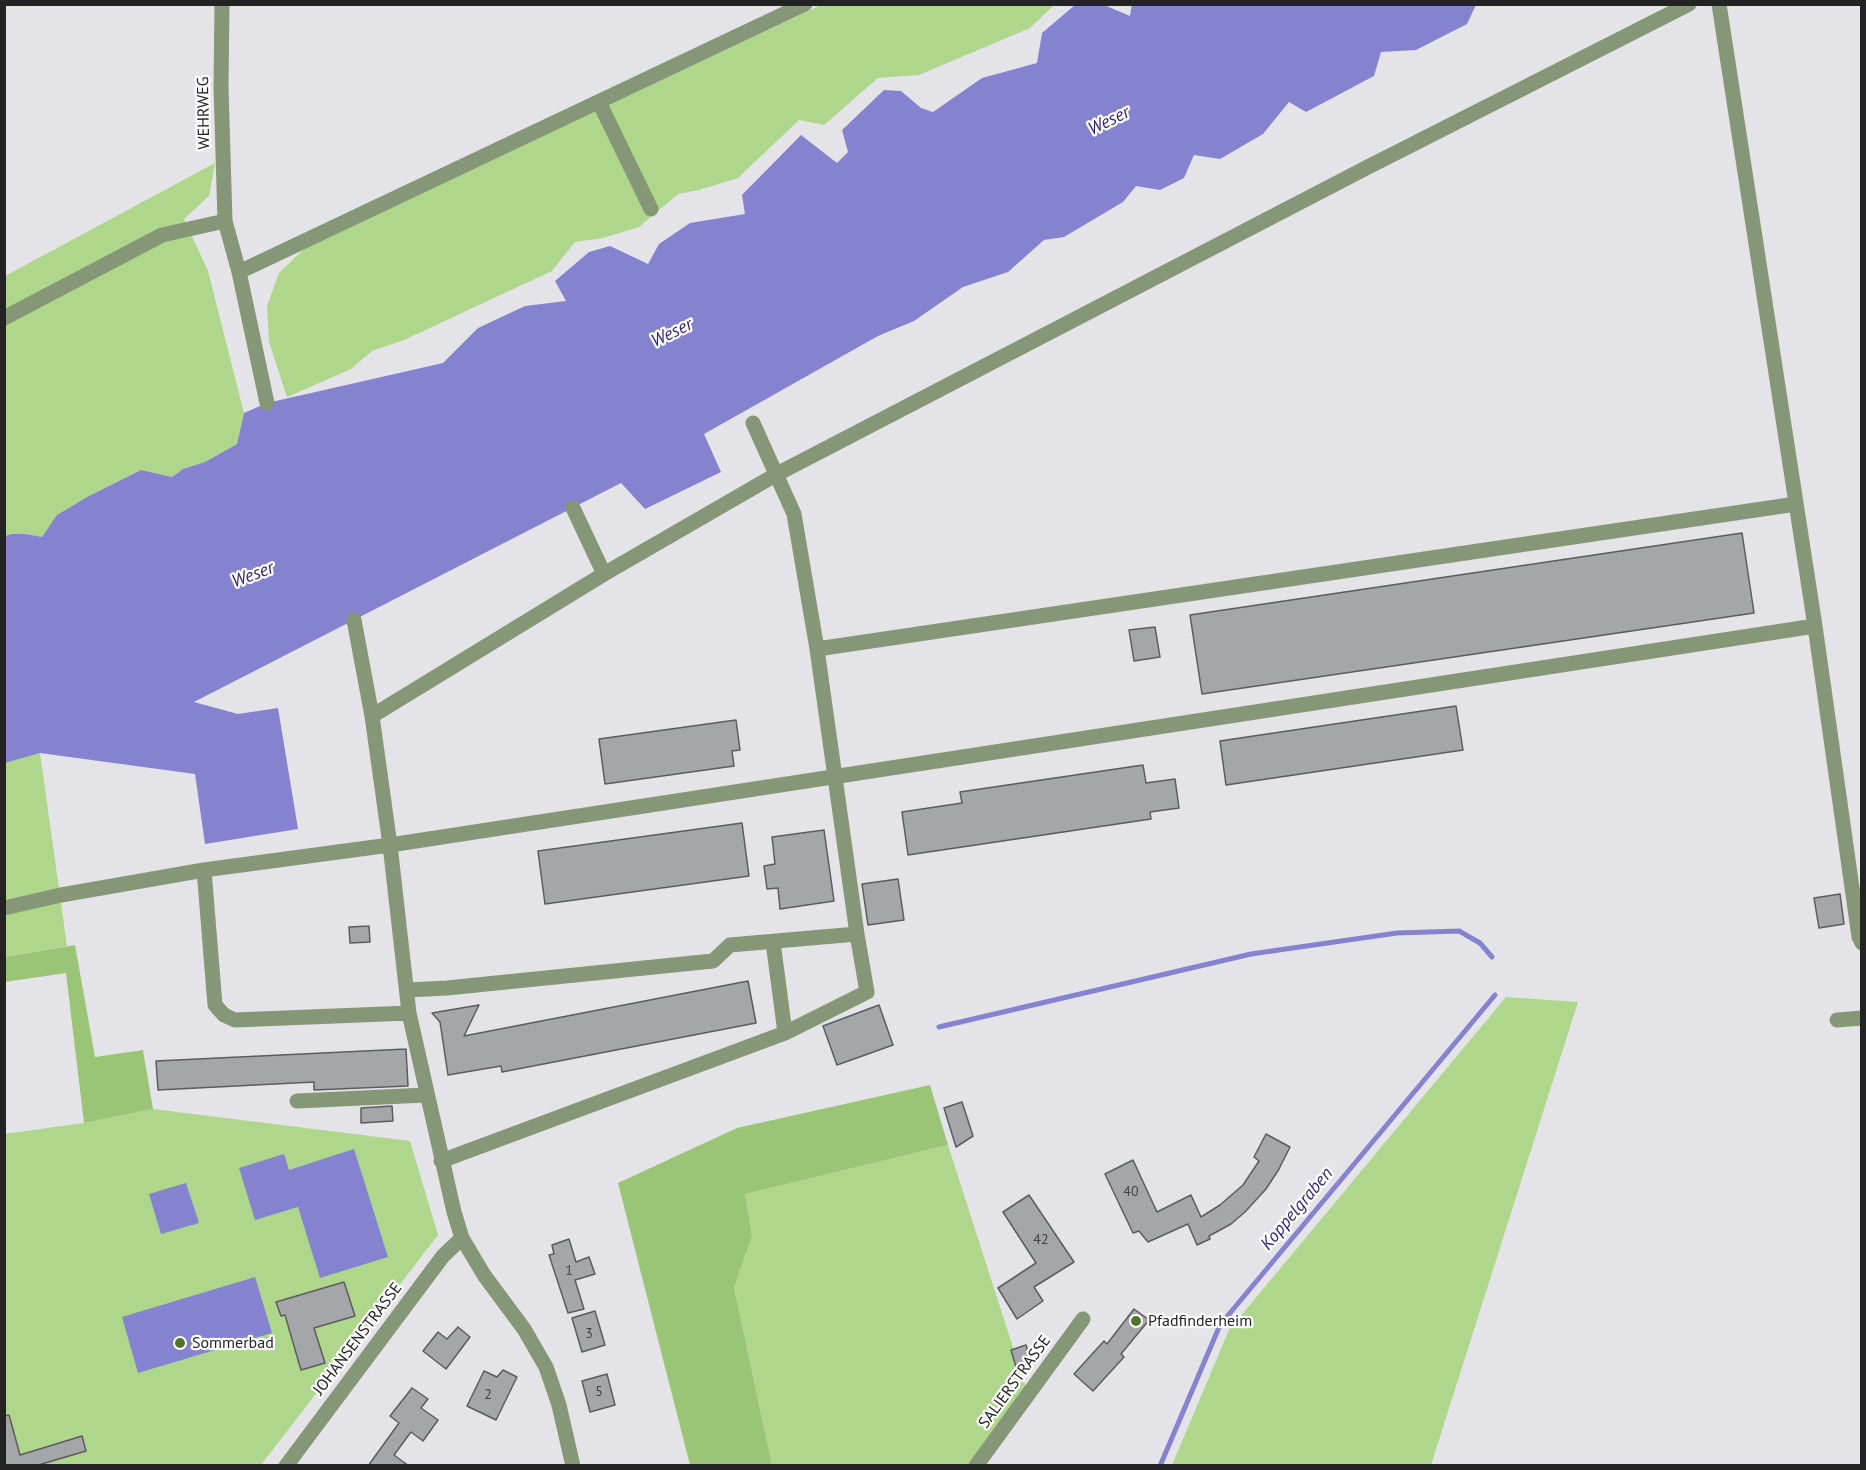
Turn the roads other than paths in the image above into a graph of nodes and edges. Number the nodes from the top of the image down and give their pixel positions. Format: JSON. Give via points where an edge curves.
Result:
{"nodes":[{"id":1,"x":222,"y":4,"type":"edge"},
{"id":2,"x":805,"y":4,"type":"edge"},
{"id":3,"x":1689,"y":4,"type":"edge"},
{"id":4,"x":1719,"y":4,"type":"edge"},
{"id":5,"x":599,"y":102,"type":"junction"},
{"id":6,"x":651,"y":209,"type":"dead end"},
{"id":7,"x":225,"y":221,"type":"junction"},
{"id":8,"x":239,"y":272,"type":"junction"},
{"id":9,"x":4,"y":318,"type":"edge"},
{"id":10,"x":267,"y":403,"type":"dead end"},
{"id":11,"x":753,"y":423,"type":"dead end"},
{"id":12,"x":777,"y":474,"type":"junction"},
{"id":13,"x":1796,"y":504,"type":"junction"},
{"id":14,"x":573,"y":508,"type":"dead end"},
{"id":15,"x":604,"y":574,"type":"junction"},
{"id":16,"x":354,"y":620,"type":"dead end"},
{"id":17,"x":1815,"y":626,"type":"junction"},
{"id":18,"x":817,"y":649,"type":"junction"},
{"id":19,"x":372,"y":716,"type":"junction"},
{"id":20,"x":835,"y":777,"type":"junction"},
{"id":21,"x":390,"y":845,"type":"junction"},
{"id":22,"x":204,"y":870,"type":"junction"},
{"id":23,"x":4,"y":908,"type":"edge"},
{"id":24,"x":858,"y":934,"type":"junction"},
{"id":25,"x":773,"y":942,"type":"junction"},
{"id":26,"x":1862,"y":943,"type":"edge"},
{"id":27,"x":407,"y":990,"type":"junction"},
{"id":28,"x":409,"y":1013,"type":"junction"},
{"id":29,"x":1862,"y":1018,"type":"edge"},
{"id":30,"x":1837,"y":1020,"type":"dead end"},
{"id":31,"x":785,"y":1033,"type":"junction"},
{"id":32,"x":426,"y":1095,"type":"junction"},
{"id":33,"x":297,"y":1101,"type":"dead end"},
{"id":34,"x":441,"y":1161,"type":"junction"},
{"id":35,"x":462,"y":1238,"type":"junction"},
{"id":36,"x":1083,"y":1319,"type":"dead end"},
{"id":37,"x":286,"y":1466,"type":"edge"},
{"id":38,"x":573,"y":1466,"type":"edge"},
{"id":39,"x":976,"y":1466,"type":"edge"}],
"edges":[{"from":1,"to":7,"type":"street","name":"WEHRWEG"},
{"from":2,"to":5,"type":"street"},
{"from":3,"to":12,"type":"street"},
{"from":4,"to":13,"type":"street"},
{"from":5,"to":6,"type":"street"},
{"from":5,"to":8,"type":"street"},
{"from":7,"to":8,"type":"street","name":"WEHRWEG"},
{"from":7,"to":9,"type":"street","via":[[162,235]]},
{"from":8,"to":10,"type":"street","name":"WEHRWEG"},
{"from":11,"to":12,"type":"street"},
{"from":12,"to":15,"type":"street"},
{"from":12,"to":18,"type":"street","via":[[794,514]]},
{"from":13,"to":17,"type":"street"},
{"from":13,"to":18,"type":"street"},
{"from":14,"to":15,"type":"street"},
{"from":15,"to":19,"type":"street"},
{"from":16,"to":19,"type":"street"},
{"from":17,"to":20,"type":"street"},
{"from":17,"to":26,"type":"street"},
{"from":18,"to":20,"type":"street"},
{"from":19,"to":21,"type":"street"},
{"from":20,"to":21,"type":"street"},
{"from":20,"to":24,"type":"street"},
{"from":21,"to":22,"type":"street"},
{"from":21,"to":27,"type":"street"},
{"from":22,"to":23,"type":"street"},
{"from":22,"to":28,"type":"street","via":[[215,1005],[224,1015],[235,1020]]},
{"from":24,"to":25,"type":"street"},
{"from":24,"to":31,"type":"street","via":[[867,992]]},
{"from":25,"to":27,"type":"street","via":[[730,945],[713,961]]},
{"from":25,"to":31,"type":"street"},
{"from":27,"to":28,"type":"street"},
{"from":28,"to":32,"type":"street"},
{"from":29,"to":30,"type":"street"},
{"from":31,"to":34,"type":"street"},
{"from":32,"to":33,"type":"street"},
{"from":32,"to":34,"type":"street"},
{"from":34,"to":35,"type":"street"},
{"from":35,"to":37,"type":"street","name":"JOHANSENSTRASSE","via":[[443,1256]]},
{"from":35,"to":38,"type":"street","via":[[546,1367]]},
{"from":36,"to":39,"type":"street","name":"SALIERSTRASSE"}]}
